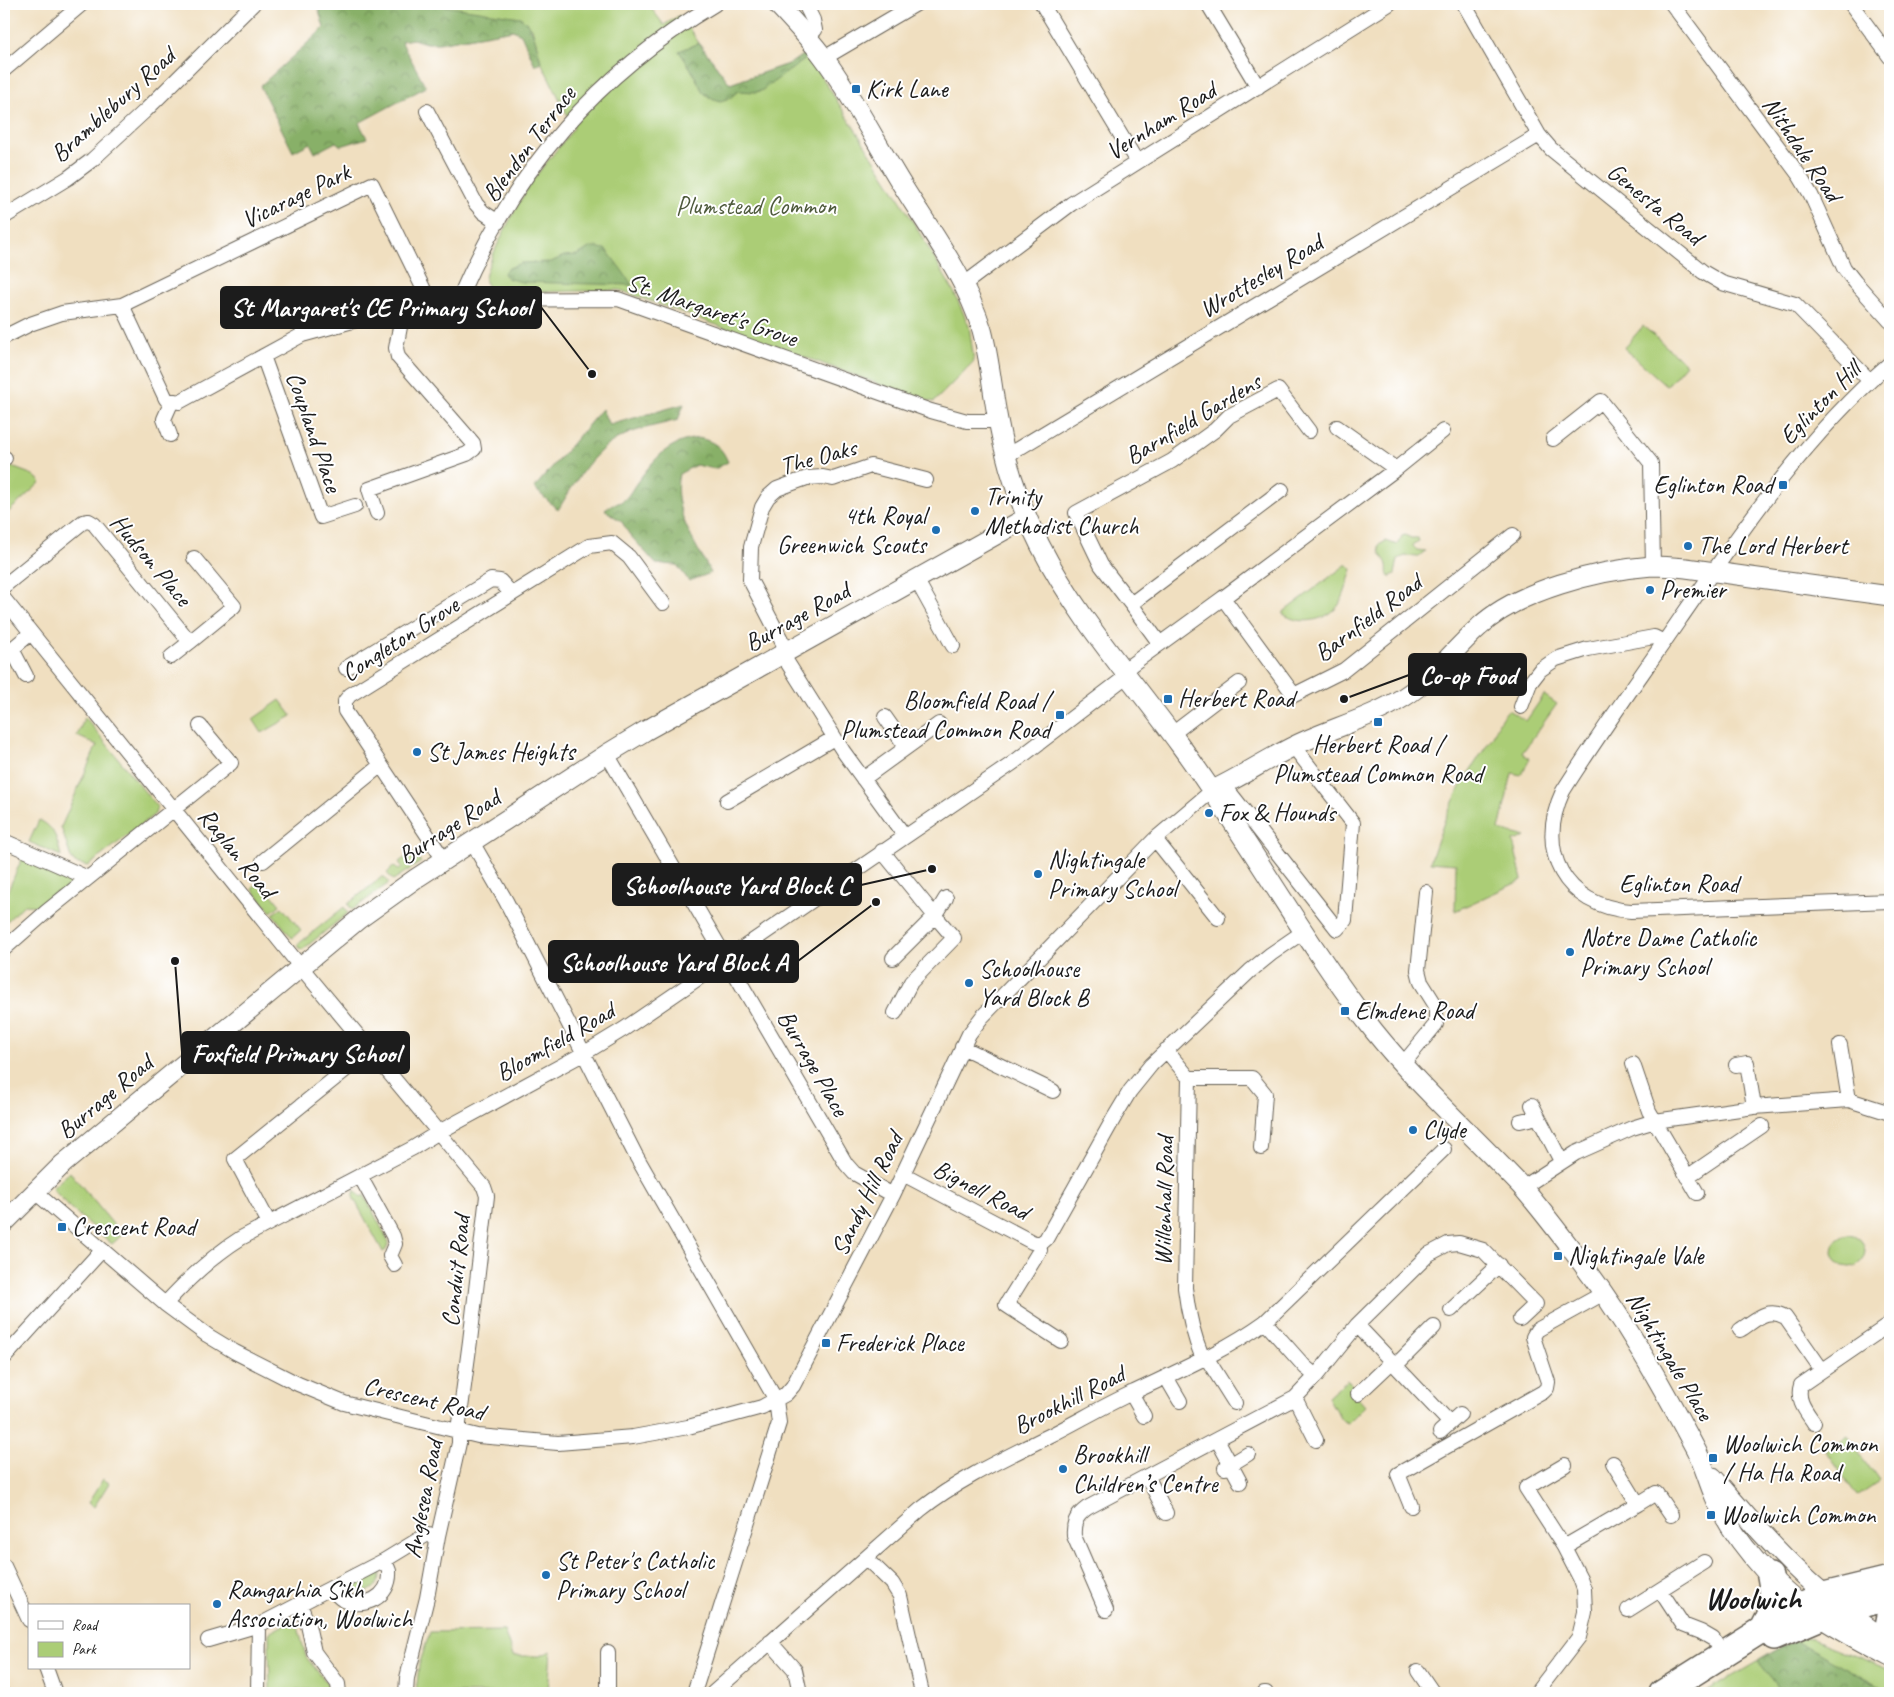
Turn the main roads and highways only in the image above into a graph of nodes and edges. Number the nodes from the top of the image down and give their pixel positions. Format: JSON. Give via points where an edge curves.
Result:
{"nodes":[{"id":1,"x":1770,"y":1576,"type":"road end"},
{"id":2,"x":1890,"y":1579,"type":"edge"},
{"id":3,"x":1890,"y":1597,"type":"edge"},
{"id":4,"x":1816,"y":1605,"type":"junction"},
{"id":5,"x":1890,"y":1616,"type":"edge"},
{"id":6,"x":1764,"y":1627,"type":"junction"},
{"id":7,"x":1890,"y":1643,"type":"edge"},
{"id":8,"x":1726,"y":1659,"type":"junction"},
{"id":9,"x":1662,"y":1693,"type":"edge"},
{"id":10,"x":1682,"y":1693,"type":"edge"}],
"edges":[{"from":1,"to":6,"type":"highway","via":[[1773,1610]]},
{"from":2,"to":4,"type":"highway"},
{"from":3,"to":4,"type":"highway","via":[[1846,1610]]},
{"from":4,"to":6,"type":"highway"},
{"from":4,"to":8,"type":"highway","via":[[1782,1632]]},
{"from":5,"to":7,"type":"highway"},
{"from":6,"to":8,"type":"highway"},
{"from":8,"to":9,"type":"highway"},
{"from":8,"to":10,"type":"highway"}]}
